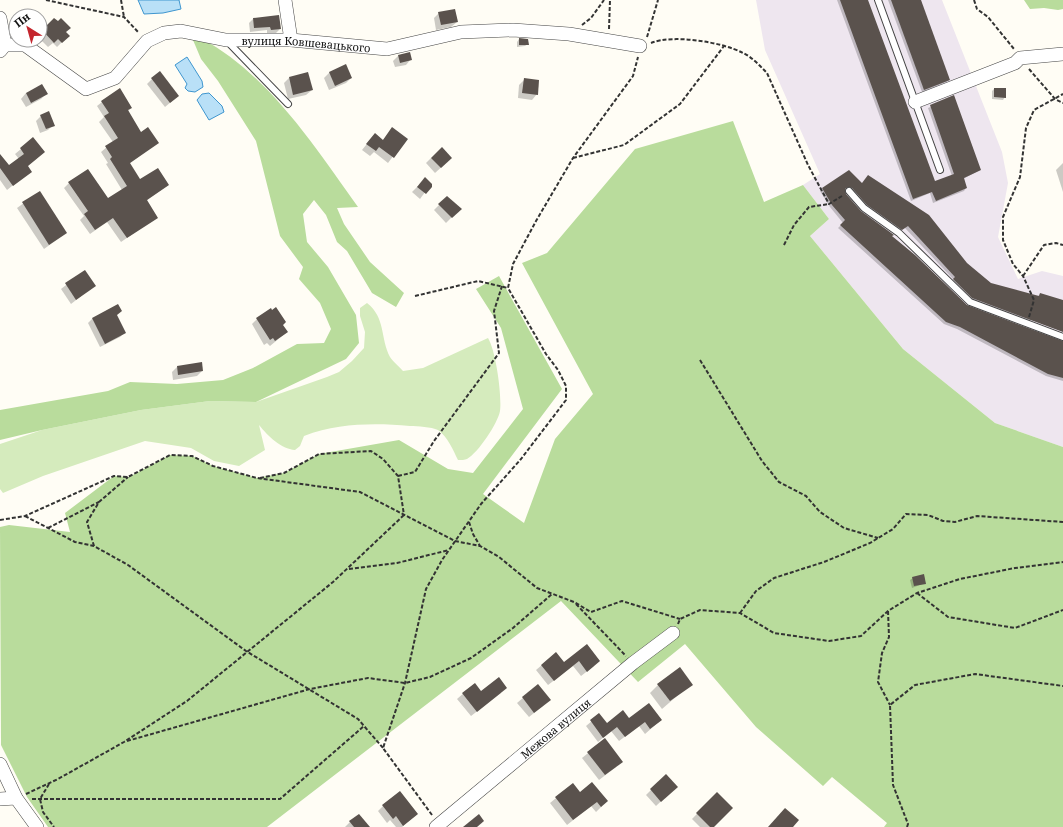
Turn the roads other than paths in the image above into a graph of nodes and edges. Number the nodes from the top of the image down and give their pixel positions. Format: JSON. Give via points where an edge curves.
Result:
{"nodes":[{"id":1,"x":285,"y":0,"type":"edge"},
{"id":2,"x":878,"y":0,"type":"edge"},
{"id":3,"x":0,"y":18,"type":"edge"},
{"id":4,"x":226,"y":40,"type":"junction"},
{"id":5,"x":291,"y":40,"type":"junction"},
{"id":6,"x":640,"y":46,"type":"road end"},
{"id":7,"x":3,"y":48,"type":"edge"},
{"id":8,"x":1063,"y":54,"type":"edge"},
{"id":9,"x":915,"y":102,"type":"junction"},
{"id":10,"x":288,"y":104,"type":"dead end"},
{"id":11,"x":940,"y":170,"type":"dead end"},
{"id":12,"x":849,"y":191,"type":"road end"},
{"id":13,"x":1063,"y":337,"type":"edge"},
{"id":14,"x":673,"y":633,"type":"dead end"},
{"id":15,"x":0,"y":764,"type":"edge"},
{"id":16,"x":16,"y":798,"type":"junction"},
{"id":17,"x":0,"y":799,"type":"edge"},
{"id":18,"x":439,"y":826,"type":"edge"},
{"id":19,"x":37,"y":827,"type":"edge"}],
"edges":[{"from":1,"to":5,"type":"street"},
{"from":2,"to":9,"type":"lane"},
{"from":3,"to":7,"type":"street","name":"вулиця Ковшевацького"},
{"from":4,"to":5,"type":"street","name":"вулиця Ковшевацького"},
{"from":4,"to":7,"type":"street","name":"вулиця Ковшевацького","via":[[181,31],[164,33],[147,41],[116,78],[86,89],[25,45]]},
{"from":4,"to":10,"type":"lane"},
{"from":5,"to":6,"type":"street","name":"вулиця Ковшевацького","via":[[387,49],[461,32],[488,30],[569,34]]},
{"from":8,"to":9,"type":"street","via":[[1020,58],[1015,63]]},
{"from":9,"to":11,"type":"lane"},
{"from":12,"to":13,"type":"lane","via":[[864,208],[899,233],[970,302]]},
{"from":14,"to":18,"type":"street","name":"Межова вулиця","via":[[633,663]]},
{"from":15,"to":16,"type":"street"},
{"from":16,"to":17,"type":"street"},
{"from":16,"to":19,"type":"street"}]}
